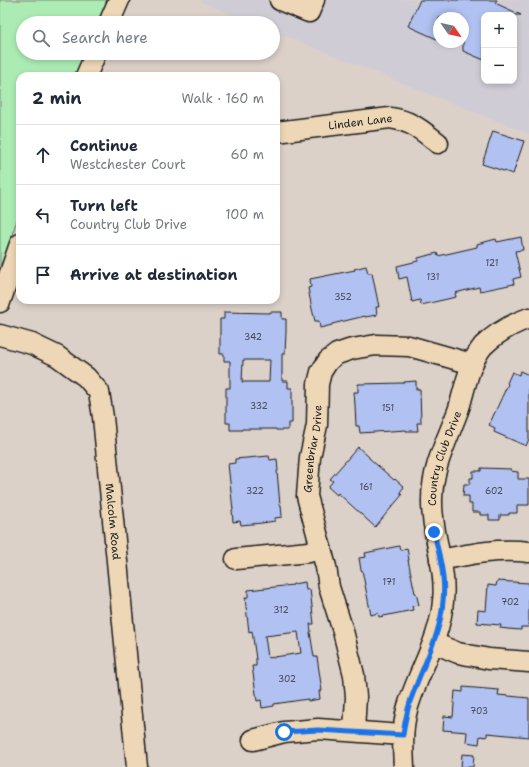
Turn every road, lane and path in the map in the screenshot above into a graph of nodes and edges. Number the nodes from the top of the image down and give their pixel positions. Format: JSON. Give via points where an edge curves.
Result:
{"nodes":[{"id":1,"x":119,"y":0,"type":"edge"},
{"id":2,"x":280,"y":0,"type":"edge"},
{"id":3,"x":314,"y":0,"type":"edge"},
{"id":4,"x":112,"y":16,"type":"edge"},
{"id":5,"x":93,"y":60,"type":"edge"},
{"id":6,"x":88,"y":72,"type":"edge"},
{"id":7,"x":280,"y":132,"type":"edge"},
{"id":8,"x":438,"y":143,"type":"dead end"},
{"id":9,"x":16,"y":256,"type":"edge"},
{"id":10,"x":0,"y":302,"type":"edge"},
{"id":11,"x":529,"y":318,"type":"edge"},
{"id":12,"x":0,"y":335,"type":"edge"},
{"id":13,"x":472,"y":364,"type":"junction"},
{"id":14,"x":321,"y":548,"type":"junction"},
{"id":15,"x":529,"y":552,"type":"edge"},
{"id":16,"x":236,"y":559,"type":"dead end"},
{"id":17,"x":440,"y":560,"type":"junction"},
{"id":18,"x":434,"y":643,"type":"junction"},
{"id":19,"x":529,"y":662,"type":"edge"},
{"id":20,"x":354,"y":731,"type":"junction"},
{"id":21,"x":403,"y":735,"type":"junction"},
{"id":22,"x":253,"y":740,"type":"dead end"},
{"id":23,"x":137,"y":767,"type":"edge"},
{"id":24,"x":404,"y":767,"type":"edge"}],
"edges":[{"from":1,"to":4,"type":"street"},
{"from":2,"to":3,"type":"street","via":[[309,12]]},
{"from":5,"to":6,"type":"street"},
{"from":7,"to":8,"type":"street","name":"Linden Lane","via":[[390,118],[412,124]]},
{"from":9,"to":10,"type":"street"},
{"from":11,"to":13,"type":"street","name":"Country Club Drive","via":[[497,333],[483,347]]},
{"from":12,"to":23,"type":"street","name":"Malcolm Road","via":[[32,344],[56,356],[86,378],[99,392],[104,418]]},
{"from":13,"to":14,"type":"street","name":"Greenbriar Drive","via":[[409,346],[376,345],[352,348],[328,361],[321,372],[318,384],[318,425],[308,474],[308,496]]},
{"from":13,"to":17,"type":"street","name":"Country Club Drive","via":[[433,478],[432,516]]},
{"from":14,"to":16,"type":"street","via":[[309,552]]},
{"from":14,"to":20,"type":"street","name":"Greenbriar Drive","via":[[329,587],[354,675]]},
{"from":15,"to":17,"type":"street","via":[[482,552]]},
{"from":17,"to":18,"type":"street","name":"Country Club Drive","via":[[444,580],[444,601]]},
{"from":18,"to":19,"type":"street","via":[[458,653],[489,660]]},
{"from":18,"to":21,"type":"street","name":"Country Club Drive","via":[[407,710]]},
{"from":20,"to":21,"type":"street"},
{"from":20,"to":22,"type":"street","via":[[284,732]]},
{"from":21,"to":24,"type":"street","name":"Country Club Drive"}]}
